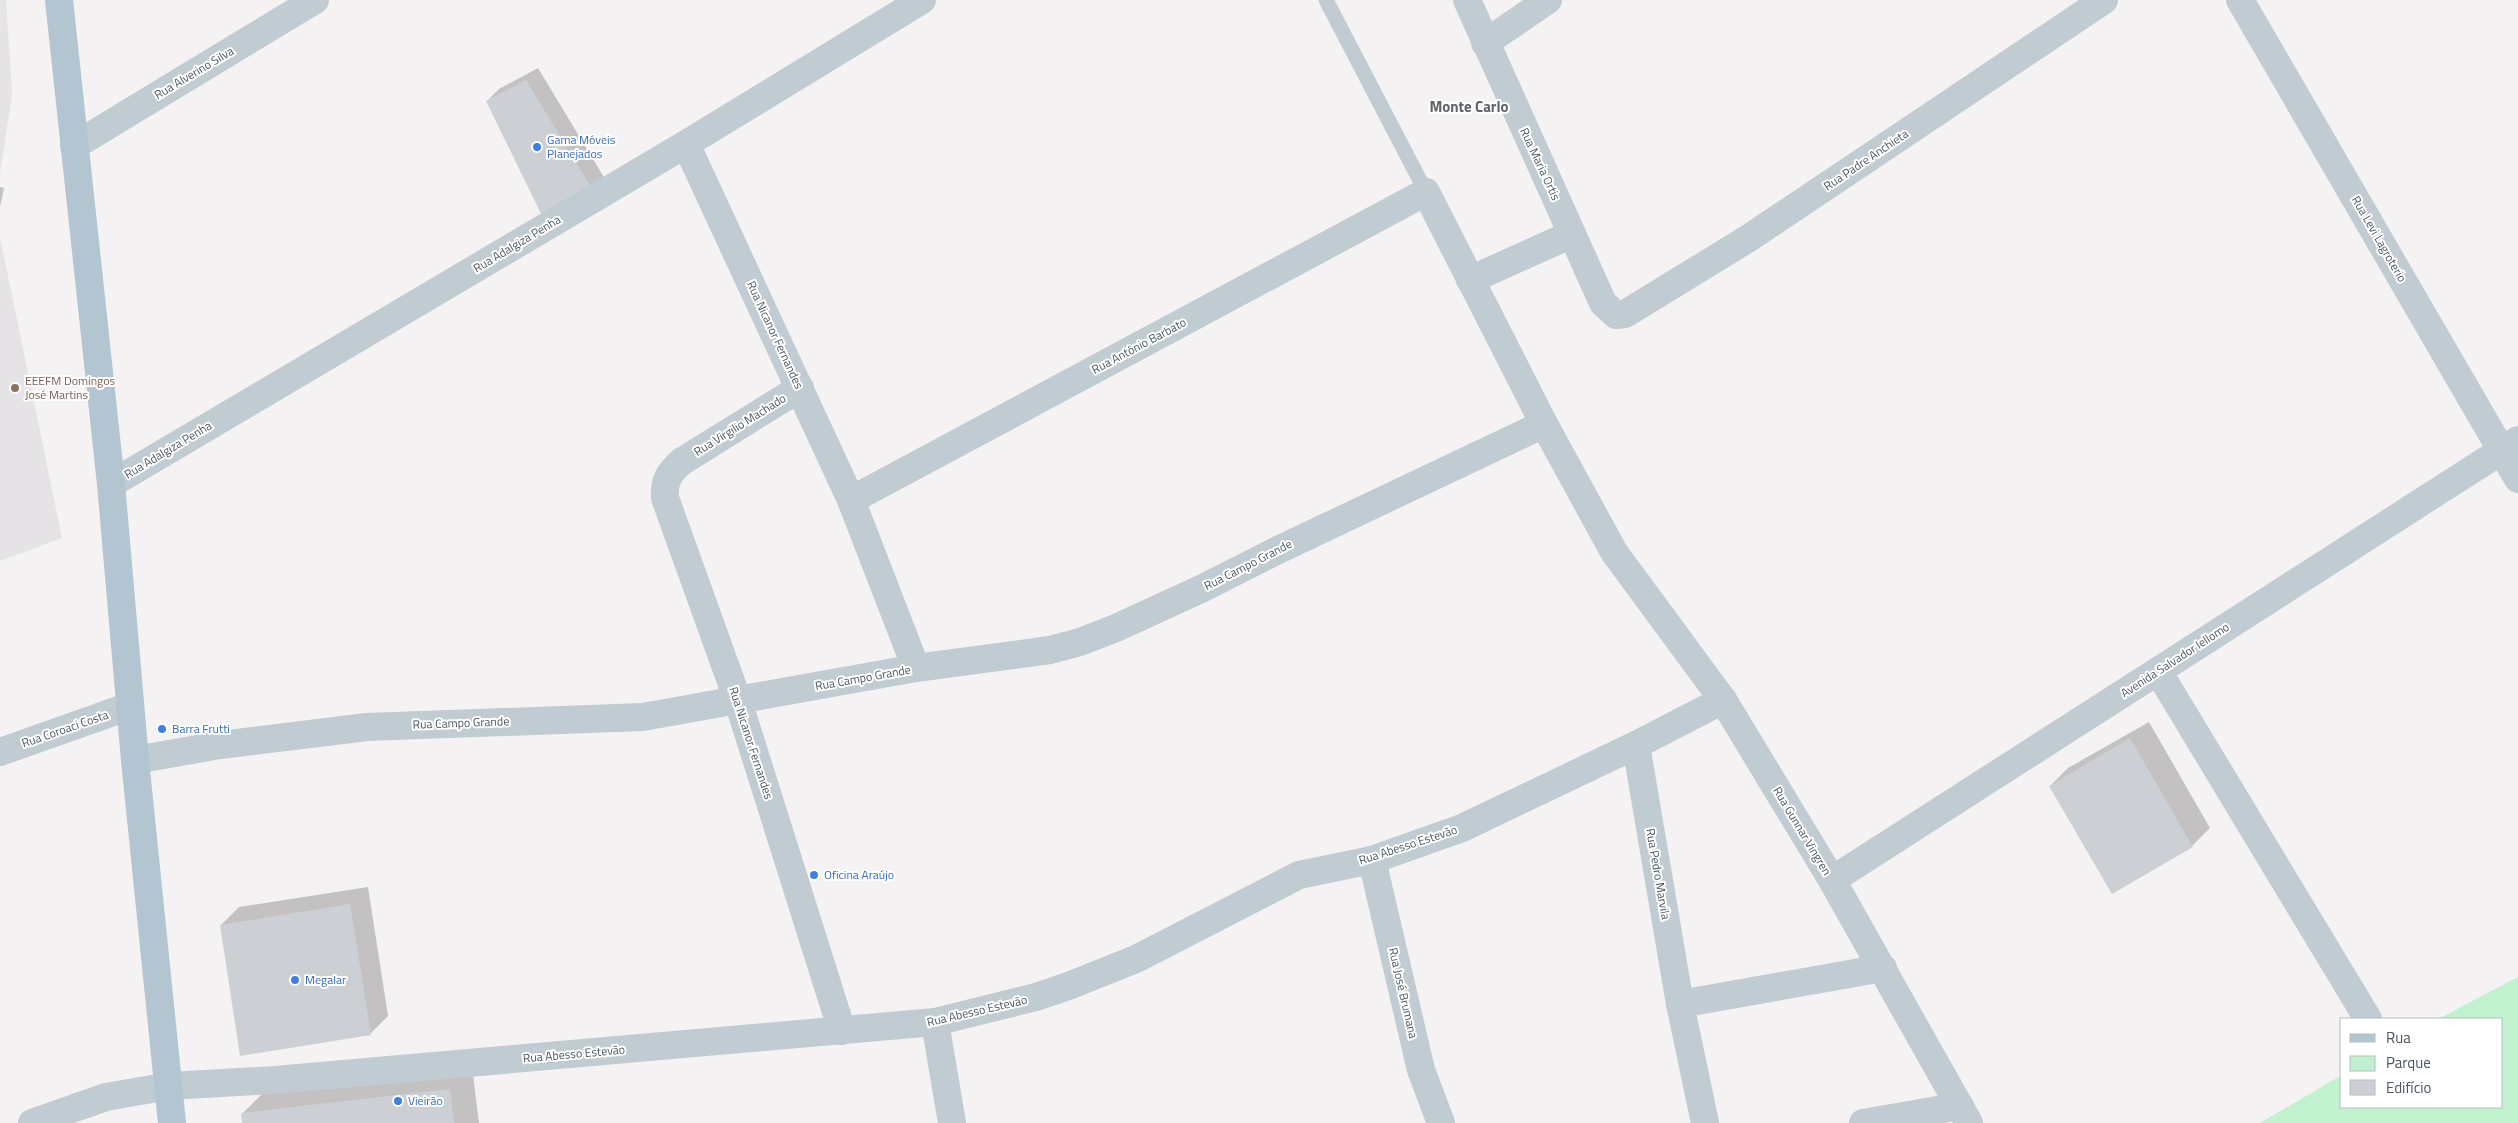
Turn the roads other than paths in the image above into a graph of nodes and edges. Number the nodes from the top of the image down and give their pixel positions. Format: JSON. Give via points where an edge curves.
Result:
{"nodes":[{"id":1,"x":59,"y":0,"type":"edge"},
{"id":2,"x":314,"y":0,"type":"edge"},
{"id":3,"x":922,"y":0,"type":"edge"},
{"id":4,"x":1326,"y":0,"type":"edge"},
{"id":5,"x":1467,"y":0,"type":"edge"},
{"id":6,"x":1548,"y":0,"type":"edge"},
{"id":7,"x":2104,"y":0,"type":"edge"},
{"id":8,"x":2240,"y":0,"type":"edge"},
{"id":9,"x":1485,"y":43,"type":"junction"},
{"id":10,"x":686,"y":144,"type":"junction"},
{"id":11,"x":74,"y":146,"type":"junction"},
{"id":12,"x":1426,"y":192,"type":"junction"},
{"id":13,"x":1572,"y":234,"type":"junction"},
{"id":14,"x":1470,"y":280,"type":"junction"},
{"id":15,"x":1625,"y":314,"type":"joint"},
{"id":16,"x":800,"y":388,"type":"junction"},
{"id":17,"x":1544,"y":424,"type":"junction"},
{"id":18,"x":2510,"y":446,"type":"edge"},
{"id":19,"x":681,"y":462,"type":"joint"},
{"id":20,"x":2518,"y":478,"type":"edge"},
{"id":21,"x":111,"y":484,"type":"junction"},
{"id":22,"x":851,"y":500,"type":"junction"},
{"id":23,"x":916,"y":668,"type":"junction"},
{"id":24,"x":2158,"y":671,"type":"junction"},
{"id":25,"x":1723,"y":700,"type":"junction"},
{"id":26,"x":738,"y":701,"type":"junction"},
{"id":27,"x":130,"y":706,"type":"junction"},
{"id":28,"x":1636,"y":745,"type":"junction"},
{"id":29,"x":0,"y":752,"type":"edge"},
{"id":30,"x":135,"y":760,"type":"junction"},
{"id":31,"x":1372,"y":860,"type":"junction"},
{"id":32,"x":1832,"y":880,"type":"junction"},
{"id":33,"x":1883,"y":968,"type":"junction"},
{"id":34,"x":1680,"y":1004,"type":"junction"},
{"id":35,"x":2367,"y":1018,"type":"edge"},
{"id":36,"x":935,"y":1022,"type":"junction"},
{"id":37,"x":842,"y":1031,"type":"junction"},
{"id":38,"x":169,"y":1086,"type":"junction"},
{"id":39,"x":1964,"y":1115,"type":"edge"},
{"id":40,"x":32,"y":1123,"type":"edge"},
{"id":41,"x":172,"y":1123,"type":"edge"},
{"id":42,"x":952,"y":1123,"type":"edge"},
{"id":43,"x":1441,"y":1123,"type":"edge"},
{"id":44,"x":1705,"y":1123,"type":"edge"},
{"id":45,"x":1863,"y":1123,"type":"edge"}],
"edges":[{"from":1,"to":11,"type":"main road"},
{"from":2,"to":11,"type":"street","name":"Rua Alverino Silva"},
{"from":3,"to":10,"type":"street","name":"Rua Adalgiza Penha"},
{"from":4,"to":12,"type":"lane"},
{"from":5,"to":9,"type":"street","name":"Rua Maria Ortis"},
{"from":6,"to":9,"type":"street"},
{"from":7,"to":15,"type":"street","name":"Rua Padre Anchieta","via":[[1749,238]]},
{"from":8,"to":18,"type":"street","name":"Rua Levi Lagroterio"},
{"from":9,"to":13,"type":"street","name":"Rua Maria Ortis"},
{"from":10,"to":16,"type":"street","name":"Rua Nicanor Fernandes"},
{"from":10,"to":21,"type":"street","name":"Rua Adalgiza Penha"},
{"from":11,"to":21,"type":"main road"},
{"from":12,"to":14,"type":"street","name":"Rua Gunnar Vingren"},
{"from":12,"to":22,"type":"street","name":"Rua Antônio Barbato"},
{"from":13,"to":14,"type":"street"},
{"from":13,"to":15,"type":"street","name":"Rua Maria Ortis","via":[[1604,303],[1616,315]]},
{"from":14,"to":17,"type":"street","name":"Rua Gunnar Vingren"},
{"from":16,"to":19,"type":"street","name":"Rua Virgilio Machado"},
{"from":16,"to":22,"type":"street","name":"Rua Nicanor Fernandes"},
{"from":17,"to":23,"type":"street","name":"Rua Campo Grande","via":[[1204,588],[1089,638],[1050,650]]},
{"from":17,"to":25,"type":"street","name":"Rua Gunnar Vingren","via":[[1614,552]]},
{"from":18,"to":20,"type":"street","name":"Rua Levi Lagroterio"},
{"from":18,"to":24,"type":"street","name":"Avenida Salvador Iellomo"},
{"from":19,"to":26,"type":"street","name":"Rua Nicanor Fernandes","via":[[664,482],[665,498]]},
{"from":21,"to":27,"type":"main road"},
{"from":22,"to":23,"type":"street","name":"Rua Nicanor Fernandes"},
{"from":23,"to":26,"type":"street","name":"Rua Campo Grande"},
{"from":24,"to":32,"type":"street","name":"Avenida Salvador Iellomo"},
{"from":24,"to":35,"type":"street"},
{"from":25,"to":28,"type":"street","name":"Rua Abesso Estevão"},
{"from":25,"to":32,"type":"street","name":"Rua Gunnar Vingren"},
{"from":26,"to":30,"type":"street","name":"Rua Campo Grande","via":[[642,717],[367,727],[220,745]]},
{"from":26,"to":37,"type":"street","name":"Rua Nicanor Fernandes"},
{"from":27,"to":29,"type":"street","name":"Rua Coroaci Costa"},
{"from":27,"to":30,"type":"main road"},
{"from":28,"to":31,"type":"street","name":"Rua Abesso Estevão","via":[[1462,828]]},
{"from":28,"to":34,"type":"street","name":"Rua Pedro Marvila"},
{"from":30,"to":38,"type":"main road"},
{"from":31,"to":36,"type":"street","name":"Rua Abesso Estevão","via":[[1299,875],[1136,959],[1071,985]]},
{"from":31,"to":43,"type":"street","name":"Rua José Brumana","via":[[1421,1070]]},
{"from":32,"to":33,"type":"street","name":"Rua Gunnar Vingren"},
{"from":33,"to":34,"type":"street"},
{"from":33,"to":39,"type":"street","name":"Rua Gunnar Vingren"},
{"from":34,"to":44,"type":"street","name":"Rua Pedro Marvila"},
{"from":36,"to":37,"type":"street","name":"Rua Abesso Estevão"},
{"from":36,"to":42,"type":"street"},
{"from":37,"to":38,"type":"street","name":"Rua Abesso Estevão","via":[[275,1080]]},
{"from":38,"to":40,"type":"street","name":"Rua Abesso Estevão","via":[[106,1097]]},
{"from":38,"to":41,"type":"main road"},
{"from":39,"to":45,"type":"street"}]}
